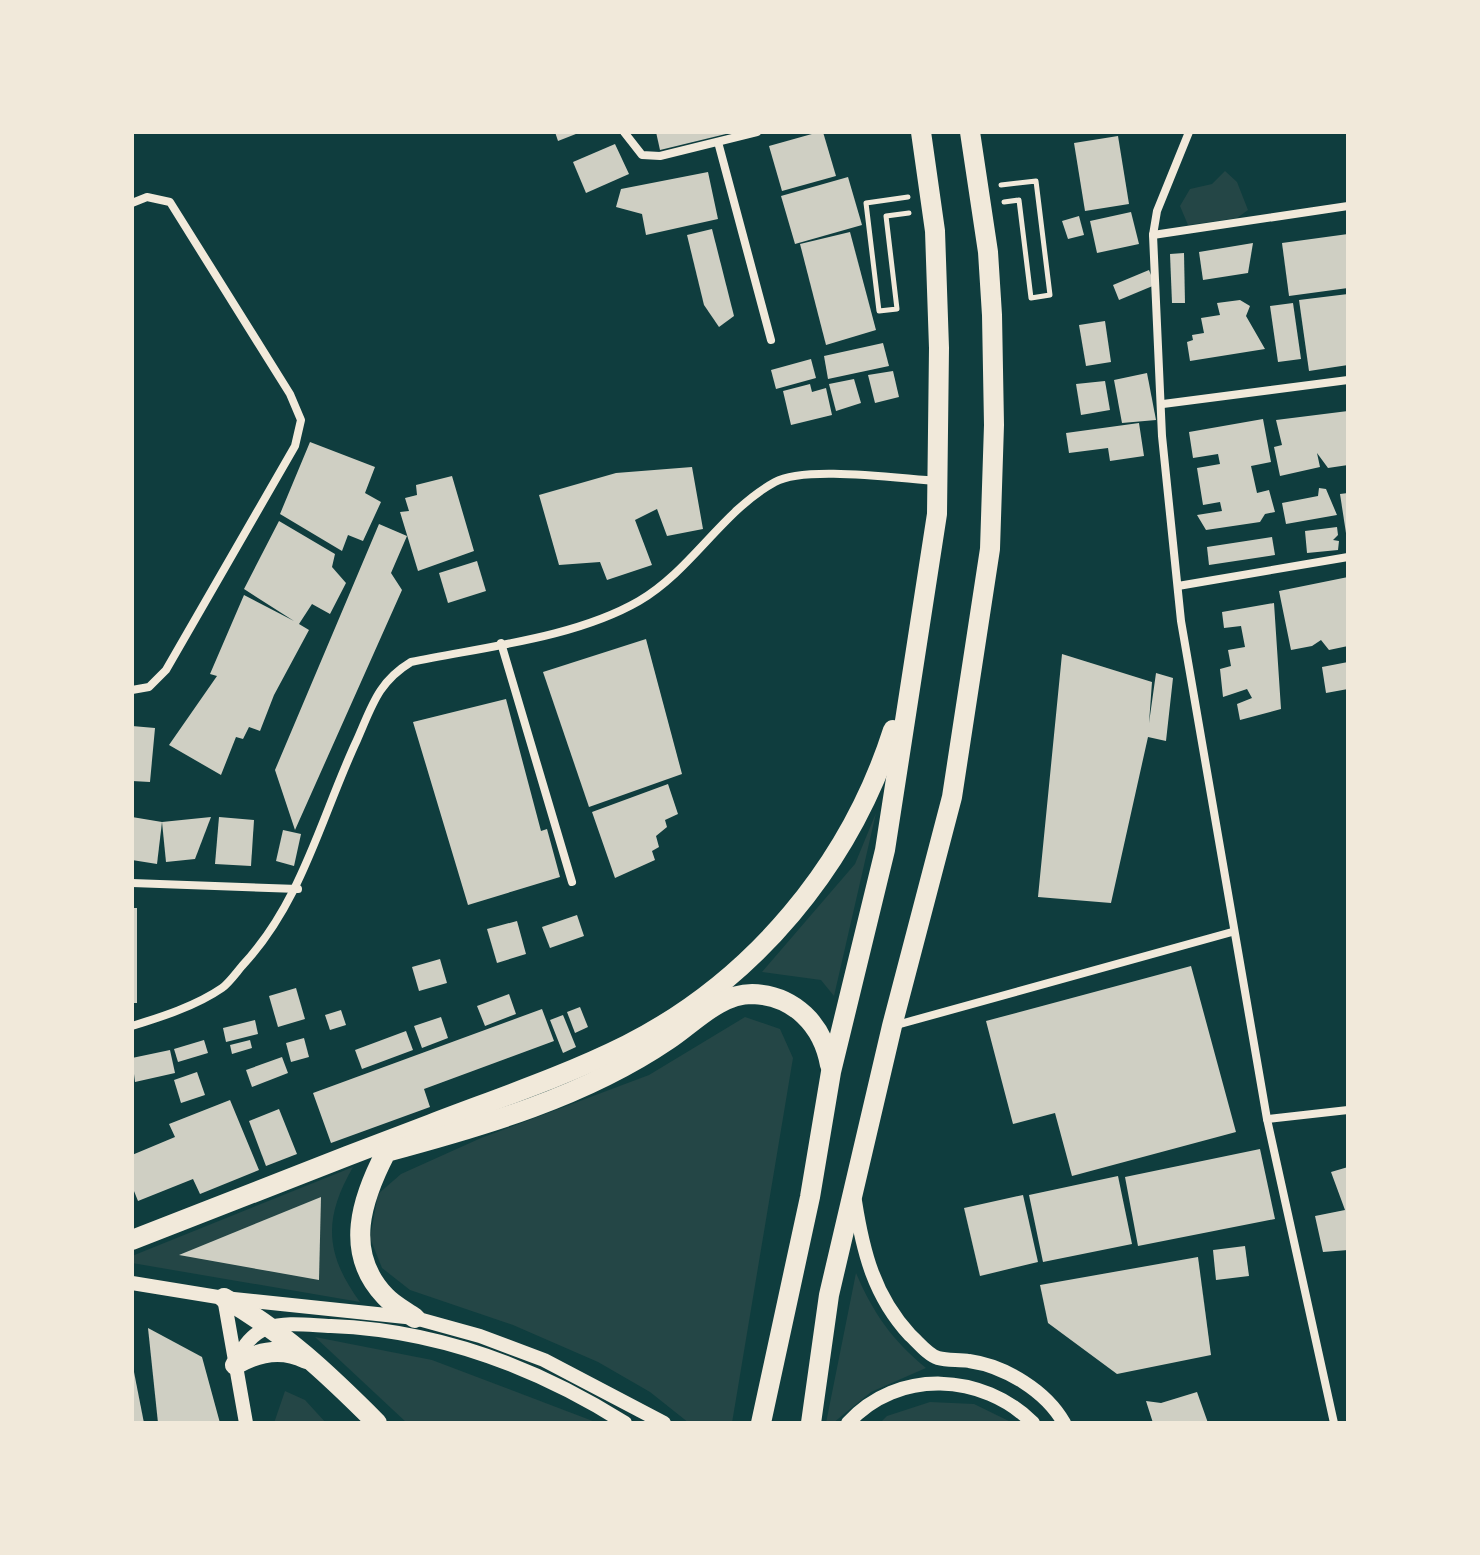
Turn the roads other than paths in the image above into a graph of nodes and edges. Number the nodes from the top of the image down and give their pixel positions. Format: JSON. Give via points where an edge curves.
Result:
{"nodes":[{"id":1,"x":624,"y":132,"type":"edge"},
{"id":2,"x":757,"y":132,"type":"edge"},
{"id":3,"x":921,"y":132,"type":"edge"},
{"id":4,"x":970,"y":132,"type":"edge"},
{"id":5,"x":1189,"y":132,"type":"edge"},
{"id":6,"x":718,"y":142,"type":"junction"},
{"id":7,"x":132,"y":203,"type":"edge"},
{"id":8,"x":1348,"y":206,"type":"edge"},
{"id":9,"x":1153,"y":235,"type":"junction"},
{"id":10,"x":771,"y":340,"type":"dead end"},
{"id":11,"x":1348,"y":380,"type":"edge"},
{"id":12,"x":1163,"y":404,"type":"junction"},
{"id":13,"x":938,"y":481,"type":"junction"},
{"id":14,"x":1348,"y":557,"type":"edge"},
{"id":15,"x":1178,"y":586,"type":"junction"},
{"id":16,"x":501,"y":643,"type":"junction"},
{"id":17,"x":912,"y":669,"type":"junction"},
{"id":18,"x":132,"y":690,"type":"edge"},
{"id":19,"x":572,"y":882,"type":"dead end"},
{"id":20,"x":132,"y":883,"type":"edge"},
{"id":21,"x":298,"y":889,"type":"junction"},
{"id":22,"x":1232,"y":932,"type":"junction"},
{"id":23,"x":132,"y":1026,"type":"edge"},
{"id":24,"x":892,"y":1026,"type":"junction"},
{"id":25,"x":831,"y":1072,"type":"junction"},
{"id":26,"x":1348,"y":1110,"type":"edge"},
{"id":27,"x":1267,"y":1119,"type":"junction"},
{"id":28,"x":853,"y":1193,"type":"junction"},
{"id":29,"x":132,"y":1240,"type":"edge"},
{"id":30,"x":132,"y":1283,"type":"edge"},
{"id":31,"x":224,"y":1298,"type":"junction"},
{"id":32,"x":415,"y":1318,"type":"junction"},
{"id":33,"x":271,"y":1325,"type":"junction"},
{"id":34,"x":313,"y":1363,"type":"junction"},
{"id":35,"x":235,"y":1365,"type":"junction"},
{"id":36,"x":246,"y":1423,"type":"edge"},
{"id":37,"x":377,"y":1423,"type":"edge"},
{"id":38,"x":625,"y":1423,"type":"edge"},
{"id":39,"x":664,"y":1423,"type":"edge"},
{"id":40,"x":761,"y":1423,"type":"edge"},
{"id":41,"x":811,"y":1423,"type":"edge"},
{"id":42,"x":848,"y":1423,"type":"edge"},
{"id":43,"x":1033,"y":1423,"type":"edge"},
{"id":44,"x":1064,"y":1423,"type":"edge"},
{"id":45,"x":1334,"y":1423,"type":"edge"}],
"edges":[{"from":1,"to":6,"type":"street","via":[[642,155],[651,156]]},
{"from":2,"to":6,"type":"street"},
{"from":3,"to":13,"type":"highway","via":[[934,210]]},
{"from":4,"to":24,"type":"highway","via":[[992,315],[990,549],[952,797]]},
{"from":5,"to":9,"type":"street","via":[[1157,211]]},
{"from":6,"to":10,"type":"street"},
{"from":7,"to":18,"type":"street","via":[[147,197],[170,202],[301,420],[295,446],[166,670],[149,687]]},
{"from":8,"to":9,"type":"street"},
{"from":9,"to":12,"type":"street"},
{"from":11,"to":12,"type":"street"},
{"from":12,"to":15,"type":"street"},
{"from":13,"to":16,"type":"street","via":[[807,475],[777,480],[685,567],[638,601],[579,626]]},
{"from":13,"to":17,"type":"highway"},
{"from":14,"to":15,"type":"street"},
{"from":15,"to":22,"type":"street"},
{"from":16,"to":19,"type":"street"},
{"from":16,"to":21,"type":"street","via":[[411,662],[391,674],[336,784]]},
{"from":17,"to":25,"type":"highway","via":[[885,850]]},
{"from":17,"to":29,"type":"highway","via":[[879,775],[825,873],[752,959],[705,995],[627,1045]]},
{"from":20,"to":21,"type":"street"},
{"from":21,"to":23,"type":"street","via":[[260,947],[222,988]]},
{"from":22,"to":24,"type":"street"},
{"from":22,"to":27,"type":"street"},
{"from":24,"to":28,"type":"highway"},
{"from":25,"to":32,"type":"highway","via":[[827,1048],[807,1017],[775,997],[750,994],[726,999],[666,1042],[577,1089],[483,1126],[386,1152],[366,1190],[358,1227],[365,1264],[384,1296]]},
{"from":25,"to":40,"type":"highway"},
{"from":26,"to":27,"type":"street"},
{"from":27,"to":45,"type":"street"},
{"from":28,"to":41,"type":"highway","via":[[829,1295]]},
{"from":28,"to":44,"type":"street","via":[[866,1263],[901,1325],[936,1358],[1006,1372],[1036,1391]]},
{"from":30,"to":31,"type":"street"},
{"from":31,"to":32,"type":"street"},
{"from":31,"to":33,"type":"highway"},
{"from":31,"to":35,"type":"street"},
{"from":32,"to":39,"type":"street","via":[[544,1360]]},
{"from":33,"to":34,"type":"highway"},
{"from":33,"to":35,"type":"street","via":[[241,1347]]},
{"from":33,"to":38,"type":"street","via":[[379,1328],[453,1344],[524,1369]]},
{"from":34,"to":35,"type":"highway","via":[[299,1355],[265,1352]]},
{"from":34,"to":37,"type":"highway"},
{"from":35,"to":36,"type":"street"},
{"from":42,"to":43,"type":"street","via":[[895,1390],[936,1382],[978,1387],[1015,1405]]}]}
